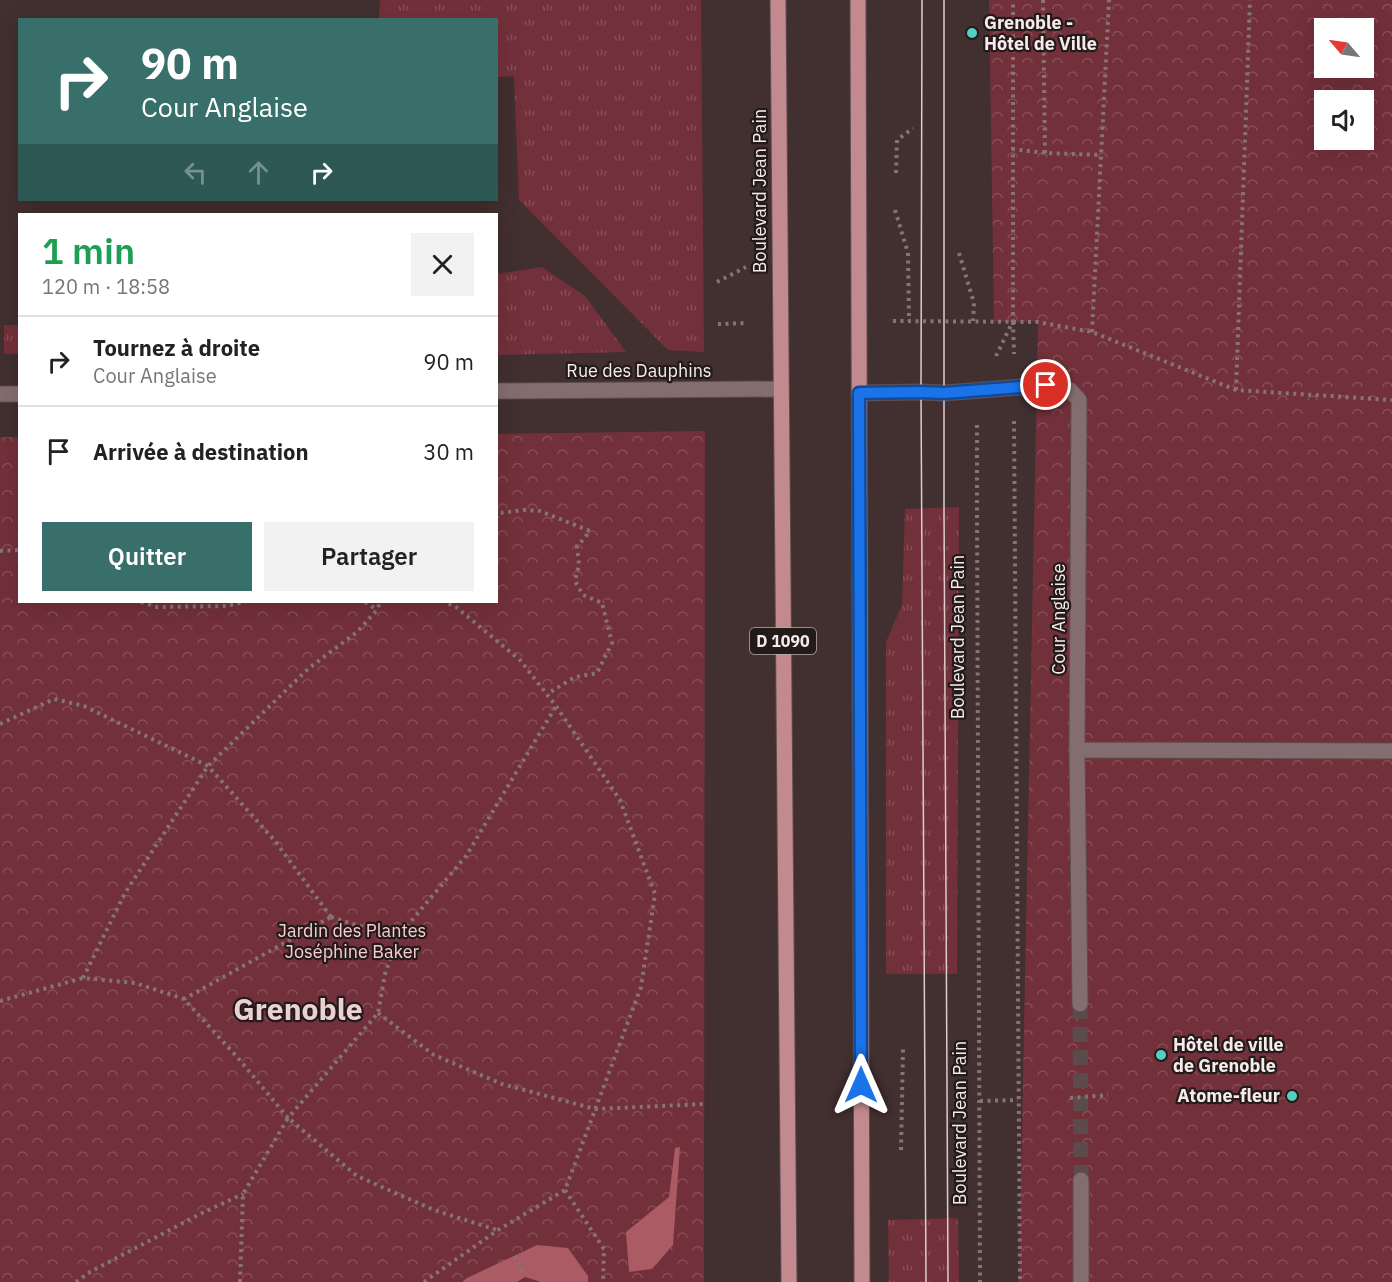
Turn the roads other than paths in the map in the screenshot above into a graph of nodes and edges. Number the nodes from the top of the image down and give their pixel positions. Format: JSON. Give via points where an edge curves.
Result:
{"nodes":[{"id":1,"x":778,"y":0,"type":"edge"},
{"id":2,"x":858,"y":0,"type":"edge"},
{"id":3,"x":781,"y":389,"type":"junction"},
{"id":4,"x":498,"y":391,"type":"edge"},
{"id":5,"x":859,"y":393,"type":"junction"},
{"id":6,"x":0,"y":394,"type":"edge"},
{"id":7,"x":18,"y":394,"type":"edge"},
{"id":8,"x":1077,"y":750,"type":"junction"},
{"id":9,"x":1392,"y":751,"type":"edge"},
{"id":10,"x":1080,"y":1004,"type":"tunnel mouth"},
{"id":11,"x":1081,"y":1180,"type":"tunnel mouth"},
{"id":12,"x":789,"y":1282,"type":"edge"},
{"id":13,"x":862,"y":1282,"type":"edge"},
{"id":14,"x":1081,"y":1282,"type":"edge"}],
"edges":[{"from":1,"to":3,"type":"main road","name":"Boulevard Jean Pain","number":"D 1090"},
{"from":2,"to":5,"type":"main road"},
{"from":3,"to":4,"type":"street","name":"Rue des Dauphins"},
{"from":3,"to":12,"type":"main road","name":"Boulevard Jean Pain","number":"D 1090"},
{"from":5,"to":8,"type":"street","name":"Cour Anglaise","via":[[944,393],[1046,385],[1070,390],[1079,400]]},
{"from":5,"to":13,"type":"main road"},
{"from":6,"to":7,"type":"street"},
{"from":8,"to":9,"type":"street"},
{"from":8,"to":10,"type":"street","name":"Cour Anglaise"},
{"from":11,"to":14,"type":"street"}]}
